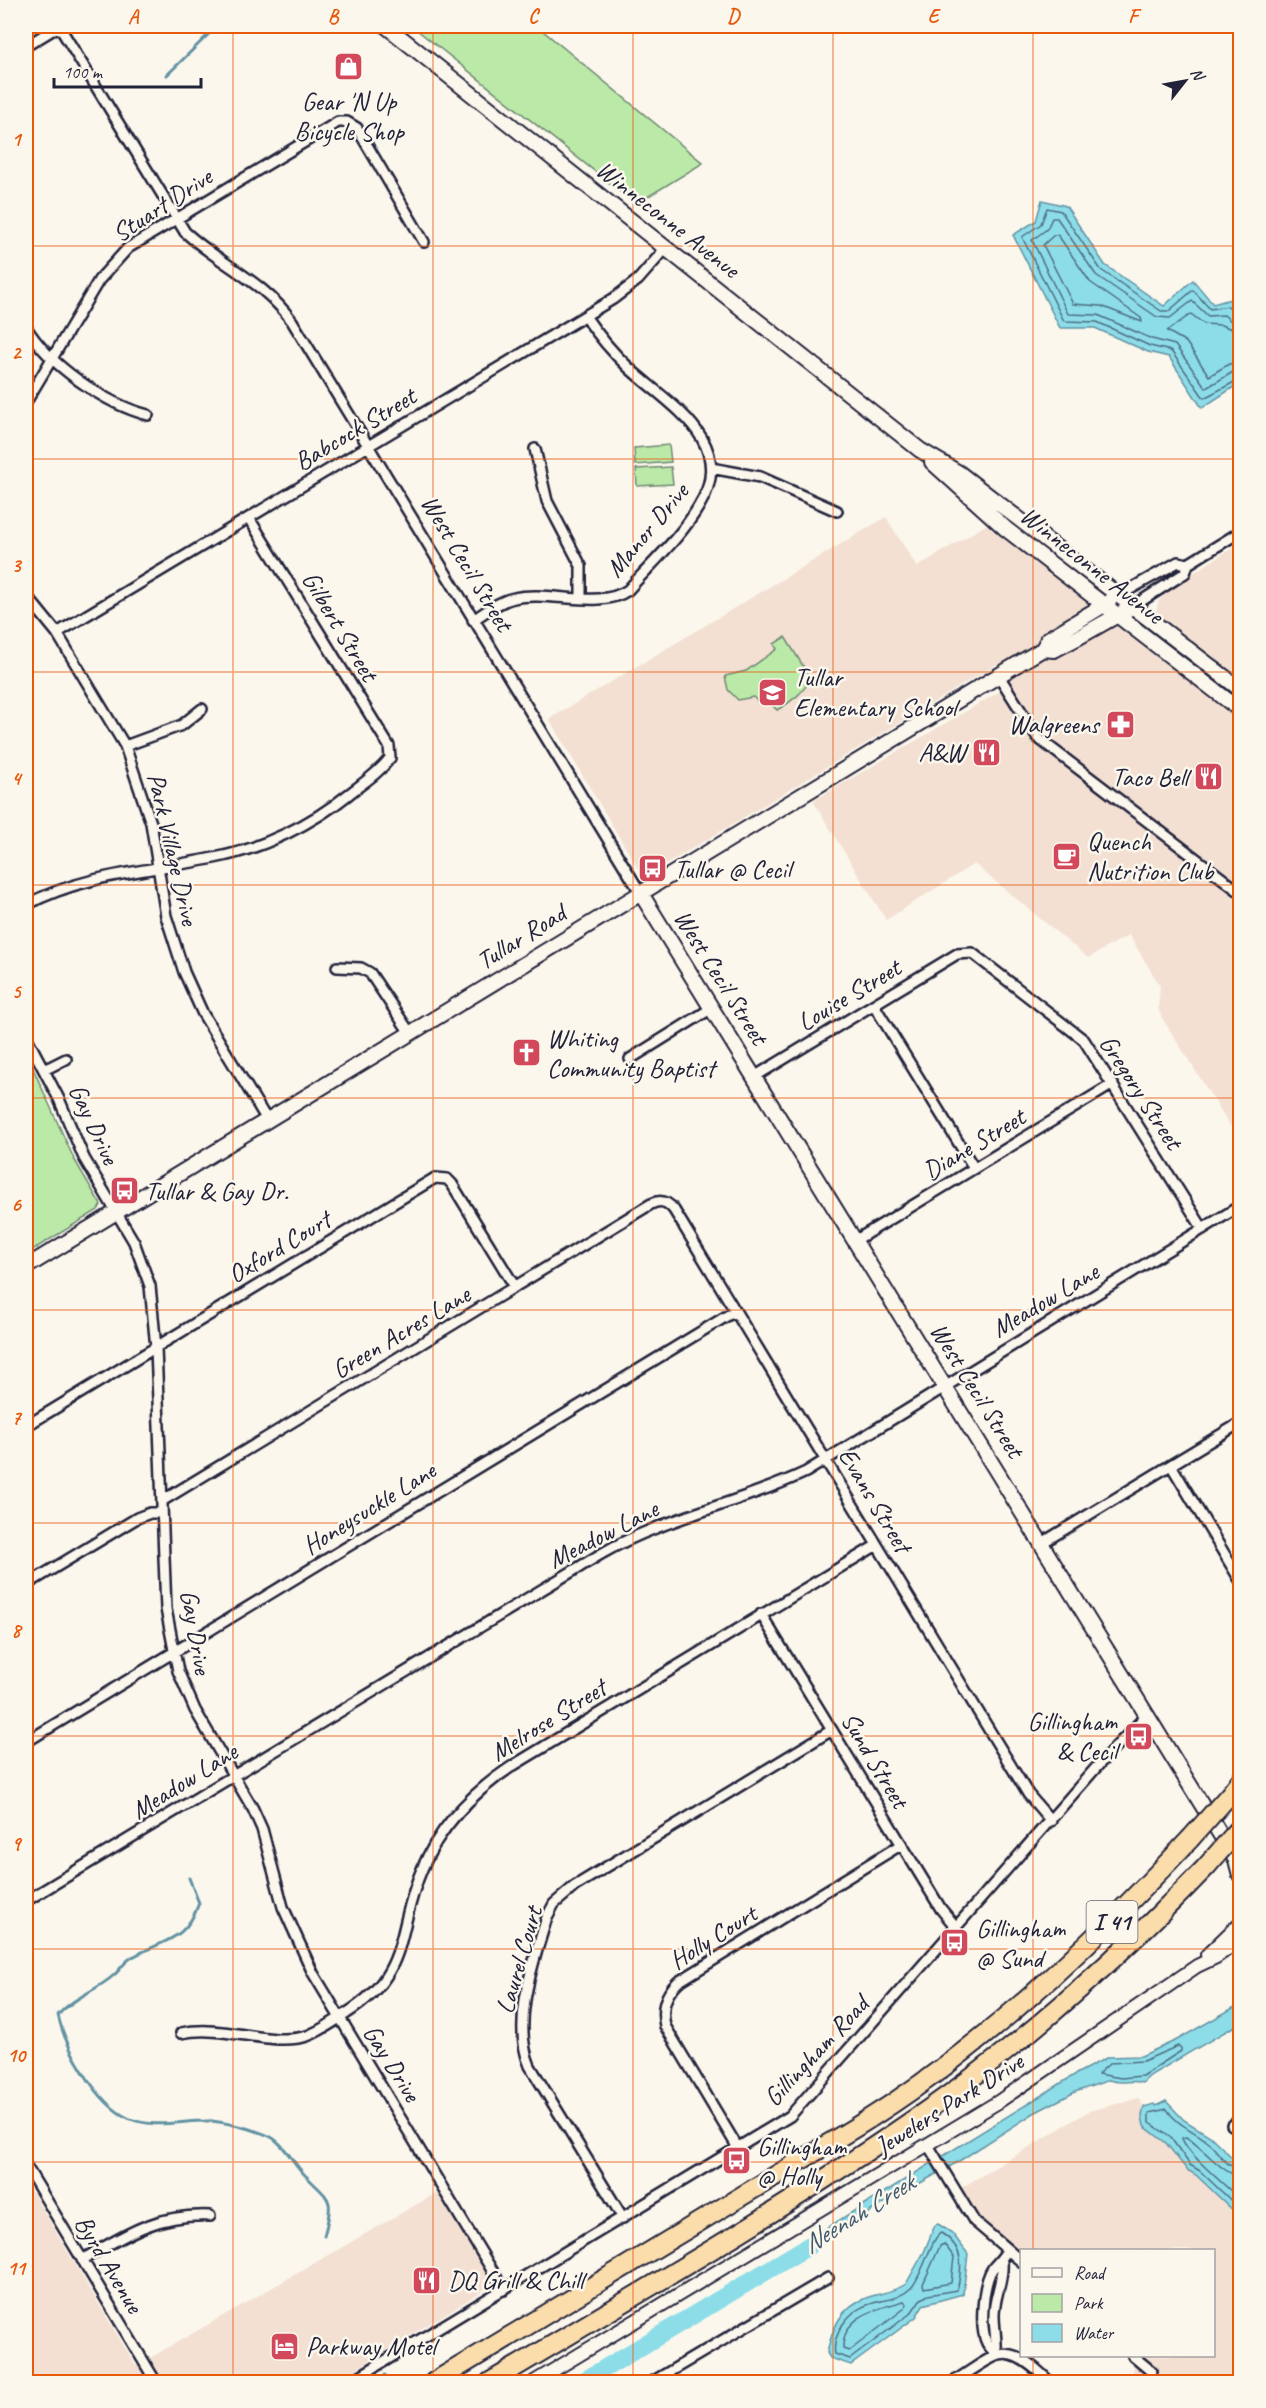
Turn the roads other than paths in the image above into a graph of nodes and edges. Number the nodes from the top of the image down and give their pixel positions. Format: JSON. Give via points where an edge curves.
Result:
{"nodes":[{"id":1,"x":59,"y":26,"type":"edge"},
{"id":2,"x":387,"y":26,"type":"edge"},
{"id":3,"x":26,"y":46,"type":"edge"},
{"id":4,"x":176,"y":218,"type":"junction"},
{"id":5,"x":424,"y":242,"type":"dead end"},
{"id":6,"x":666,"y":248,"type":"junction"},
{"id":7,"x":585,"y":316,"type":"junction"},
{"id":8,"x":26,"y":327,"type":"edge"},
{"id":9,"x":51,"y":358,"type":"junction"},
{"id":10,"x":26,"y":402,"type":"edge"},
{"id":11,"x":148,"y":415,"type":"dead end"},
{"id":12,"x":369,"y":445,"type":"junction"},
{"id":13,"x":535,"y":449,"type":"dead end"},
{"id":14,"x":920,"y":450,"type":"junction"},
{"id":15,"x":711,"y":468,"type":"junction"},
{"id":16,"x":837,"y":511,"type":"dead end"},
{"id":17,"x":249,"y":518,"type":"junction"},
{"id":18,"x":1240,"y":532,"type":"edge"},
{"id":19,"x":1188,"y":564,"type":"junction"},
{"id":20,"x":26,"y":595,"type":"edge"},
{"id":21,"x":1118,"y":596,"type":"junction"},
{"id":22,"x":581,"y":597,"type":"junction"},
{"id":23,"x":1103,"y":605,"type":"junction"},
{"id":24,"x":1132,"y":607,"type":"junction"},
{"id":25,"x":1117,"y":616,"type":"junction"},
{"id":26,"x":473,"y":620,"type":"junction"},
{"id":27,"x":57,"y":633,"type":"junction"},
{"id":28,"x":1043,"y":650,"type":"junction"},
{"id":29,"x":999,"y":676,"type":"junction"},
{"id":30,"x":1240,"y":689,"type":"edge"},
{"id":31,"x":202,"y":709,"type":"dead end"},
{"id":32,"x":1240,"y":710,"type":"edge"},
{"id":33,"x":125,"y":746,"type":"junction"},
{"id":34,"x":158,"y":867,"type":"junction"},
{"id":35,"x":640,"y":892,"type":"junction"},
{"id":36,"x":1240,"y":892,"type":"edge"},
{"id":37,"x":26,"y":905,"type":"edge"},
{"id":38,"x":967,"y":952,"type":"joint"},
{"id":39,"x":337,"y":967,"type":"dead end"},
{"id":40,"x":874,"y":1005,"type":"junction"},
{"id":41,"x":712,"y":1008,"type":"junction"},
{"id":42,"x":410,"y":1033,"type":"junction"},
{"id":43,"x":26,"y":1036,"type":"edge"},
{"id":44,"x":66,"y":1059,"type":"dead end"},
{"id":45,"x":630,"y":1059,"type":"dead end"},
{"id":46,"x":44,"y":1070,"type":"junction"},
{"id":47,"x":754,"y":1077,"type":"junction"},
{"id":48,"x":1113,"y":1084,"type":"junction"},
{"id":49,"x":267,"y":1120,"type":"junction"},
{"id":50,"x":974,"y":1168,"type":"junction"},
{"id":51,"x":663,"y":1202,"type":"joint"},
{"id":52,"x":1240,"y":1206,"type":"edge"},
{"id":53,"x":115,"y":1212,"type":"junction"},
{"id":54,"x":1203,"y":1229,"type":"junction"},
{"id":55,"x":856,"y":1240,"type":"junction"},
{"id":56,"x":26,"y":1267,"type":"edge"},
{"id":57,"x":515,"y":1287,"type":"junction"},
{"id":58,"x":735,"y":1311,"type":"junction"},
{"id":59,"x":156,"y":1348,"type":"junction"},
{"id":60,"x":946,"y":1386,"type":"junction"},
{"id":61,"x":1240,"y":1422,"type":"edge"},
{"id":62,"x":26,"y":1426,"type":"edge"},
{"id":63,"x":826,"y":1460,"type":"junction"},
{"id":64,"x":1171,"y":1465,"type":"junction"},
{"id":65,"x":162,"y":1501,"type":"junction"},
{"id":66,"x":162,"y":1513,"type":"junction"},
{"id":67,"x":1042,"y":1543,"type":"junction"},
{"id":68,"x":877,"y":1545,"type":"junction"},
{"id":69,"x":1240,"y":1580,"type":"edge"},
{"id":70,"x":26,"y":1585,"type":"edge"},
{"id":71,"x":761,"y":1614,"type":"junction"},
{"id":72,"x":173,"y":1653,"type":"junction"},
{"id":73,"x":1147,"y":1715,"type":"junction"},
{"id":74,"x":832,"y":1730,"type":"junction"},
{"id":75,"x":26,"y":1742,"type":"edge"},
{"id":76,"x":234,"y":1774,"type":"junction"},
{"id":77,"x":1236,"y":1787,"type":"edge"},
{"id":78,"x":1051,"y":1821,"type":"junction"},
{"id":79,"x":1240,"y":1828,"type":"edge"},
{"id":80,"x":902,"y":1844,"type":"junction"},
{"id":81,"x":1238,"y":1861,"type":"edge"},
{"id":82,"x":1240,"y":1875,"type":"edge"},
{"id":83,"x":26,"y":1902,"type":"edge"},
{"id":84,"x":1240,"y":1923,"type":"edge"},
{"id":85,"x":956,"y":1927,"type":"junction"},
{"id":86,"x":1240,"y":1940,"type":"edge"},
{"id":87,"x":1197,"y":1966,"type":"junction"},
{"id":88,"x":340,"y":2018,"type":"junction"},
{"id":89,"x":181,"y":2033,"type":"dead end"},
{"id":90,"x":1240,"y":2119,"type":"edge"},
{"id":91,"x":1232,"y":2125,"type":"dead end"},
{"id":92,"x":738,"y":2148,"type":"junction"},
{"id":93,"x":931,"y":2150,"type":"junction"},
{"id":94,"x":26,"y":2166,"type":"edge"},
{"id":95,"x":210,"y":2216,"type":"dead end"},
{"id":96,"x":623,"y":2218,"type":"junction"},
{"id":97,"x":1007,"y":2250,"type":"junction"},
{"id":98,"x":82,"y":2260,"type":"junction"},
{"id":99,"x":1020,"y":2260,"type":"edge"},
{"id":100,"x":828,"y":2278,"type":"dead end"},
{"id":101,"x":504,"y":2290,"type":"junction"},
{"id":102,"x":996,"y":2354,"type":"junction"},
{"id":103,"x":1135,"y":2357,"type":"edge"},
{"id":104,"x":1151,"y":2371,"type":"dead end"},
{"id":105,"x":156,"y":2382,"type":"edge"},
{"id":106,"x":350,"y":2382,"type":"edge"},
{"id":107,"x":434,"y":2382,"type":"edge"},
{"id":108,"x":490,"y":2382,"type":"edge"},
{"id":109,"x":534,"y":2382,"type":"edge"},
{"id":110,"x":652,"y":2382,"type":"edge"},
{"id":111,"x":953,"y":2382,"type":"edge"},
{"id":112,"x":1050,"y":2382,"type":"edge"}],
"edges":[{"from":1,"to":3,"type":"street"},
{"from":1,"to":4,"type":"street","name":"West Cecil Street"},
{"from":2,"to":6,"type":"main road","name":"Winneconne Avenue"},
{"from":4,"to":5,"type":"street","name":"Stuart Drive","via":[[334,124],[347,122],[357,128]]},
{"from":4,"to":9,"type":"street","name":"Stuart Drive","via":[[128,248],[112,263]]},
{"from":4,"to":12,"type":"street","name":"West Cecil Street","via":[[200,245],[247,275],[281,307]]},
{"from":6,"to":7,"type":"street","name":"Babcock Street","via":[[626,290]]},
{"from":6,"to":14,"type":"main road","name":"Winneconne Avenue"},
{"from":7,"to":12,"type":"street","name":"Babcock Street"},
{"from":7,"to":15,"type":"street","name":"Manor Drive","via":[[615,355],[685,413],[704,442]]},
{"from":8,"to":9,"type":"street"},
{"from":9,"to":10,"type":"street","name":"Stuart Drive"},
{"from":9,"to":11,"type":"street","via":[[117,405]]},
{"from":12,"to":17,"type":"street","name":"Babcock Street"},
{"from":12,"to":26,"type":"street","name":"West Cecil Street"},
{"from":13,"to":22,"type":"street","via":[[544,494],[581,566]]},
{"from":14,"to":21,"type":"main road","name":"Winneconne Avenue","via":[[959,473]]},
{"from":14,"to":23,"type":"main road","name":"Winneconne Avenue","via":[[1006,529]]},
{"from":15,"to":16,"type":"street","via":[[760,477]]},
{"from":15,"to":22,"type":"street","name":"Manor Drive","via":[[707,490],[695,513],[628,590],[612,599]]},
{"from":17,"to":27,"type":"street","name":"Babcock Street"},
{"from":17,"to":34,"type":"street","name":"Gilbert Street","via":[[389,746],[390,758],[339,802],[285,833],[216,858]]},
{"from":18,"to":19,"type":"street","name":"Tullar Road"},
{"from":19,"to":21,"type":"street","name":"Tullar Road","via":[[1178,562]]},
{"from":19,"to":24,"type":"street","name":"Tullar Road","via":[[1185,573]]},
{"from":20,"to":27,"type":"street","name":"Park Village Drive"},
{"from":21,"to":23,"type":"main road","name":"Tullar Road"},
{"from":21,"to":24,"type":"main road","name":"Winneconne Avenue"},
{"from":22,"to":26,"type":"street","name":"Manor Drive","via":[[511,598]]},
{"from":23,"to":25,"type":"main road","name":"Winneconne Avenue"},
{"from":23,"to":28,"type":"main road","name":"Tullar Road","via":[[1048,639]]},
{"from":24,"to":25,"type":"main road","name":"Tullar Road"},
{"from":24,"to":30,"type":"main road","name":"Winneconne Avenue"},
{"from":25,"to":28,"type":"main road","name":"Tullar Road","via":[[1054,650]]},
{"from":25,"to":32,"type":"main road","name":"Winneconne Avenue"},
{"from":26,"to":35,"type":"street","name":"West Cecil Street"},
{"from":27,"to":33,"type":"street","name":"Park Village Drive"},
{"from":28,"to":29,"type":"main road","name":"Tullar Road"},
{"from":29,"to":35,"type":"main road","name":"Tullar Road"},
{"from":29,"to":36,"type":"street","via":[[1038,738]]},
{"from":31,"to":33,"type":"street","via":[[182,725]]},
{"from":33,"to":34,"type":"street","name":"Park Village Drive","via":[[144,800]]},
{"from":34,"to":37,"type":"street","via":[[94,879]]},
{"from":34,"to":49,"type":"street","name":"Park Village Drive","via":[[171,935],[191,989]]},
{"from":35,"to":41,"type":"main road","name":"West Cecil Street"},
{"from":35,"to":42,"type":"main road","name":"Tullar Road"},
{"from":38,"to":40,"type":"street","name":"Louise Street","via":[[957,954]]},
{"from":38,"to":48,"type":"street","name":"Gregory Street","via":[[1079,1035]]},
{"from":39,"to":42,"type":"street","via":[[361,968],[370,973]]},
{"from":40,"to":47,"type":"street","name":"Louise Street"},
{"from":40,"to":50,"type":"street"},
{"from":41,"to":45,"type":"street"},
{"from":41,"to":47,"type":"main road","name":"West Cecil Street"},
{"from":42,"to":49,"type":"main road","name":"Tullar Road"},
{"from":43,"to":46,"type":"street","name":"Gay Drive"},
{"from":44,"to":46,"type":"street"},
{"from":46,"to":53,"type":"street","name":"Gay Drive","via":[[78,1146]]},
{"from":47,"to":55,"type":"main road","name":"West Cecil Street"},
{"from":48,"to":50,"type":"street","name":"Diane Street"},
{"from":48,"to":54,"type":"street","name":"Gregory Street"},
{"from":49,"to":53,"type":"main road","name":"Tullar Road"},
{"from":50,"to":55,"type":"street","name":"Diane Street"},
{"from":51,"to":57,"type":"street","name":"Green Acres Lane","via":[[651,1204]]},
{"from":51,"to":58,"type":"street","name":"Evans Street","via":[[674,1210]]},
{"from":52,"to":54,"type":"street","name":"Meadow Lane"},
{"from":53,"to":56,"type":"main road","name":"Tullar Road"},
{"from":53,"to":59,"type":"street","name":"Gay Drive","via":[[145,1269]]},
{"from":54,"to":60,"type":"street","name":"Meadow Lane"},
{"from":55,"to":60,"type":"main road","name":"West Cecil Street"},
{"from":57,"to":59,"type":"street","name":"Oxford Court","via":[[453,1184],[439,1177]]},
{"from":57,"to":65,"type":"street","name":"Green Acres Lane"},
{"from":58,"to":63,"type":"street","name":"Evans Street"},
{"from":58,"to":72,"type":"street","name":"Honeysuckle Lane"},
{"from":59,"to":62,"type":"street","name":"Oxford Court"},
{"from":59,"to":65,"type":"street","name":"Gay Drive"},
{"from":60,"to":63,"type":"street","name":"Meadow Lane"},
{"from":60,"to":67,"type":"main road","name":"West Cecil Street"},
{"from":61,"to":64,"type":"street"},
{"from":63,"to":68,"type":"street","name":"Evans Street"},
{"from":63,"to":76,"type":"street","name":"Meadow Lane","via":[[770,1489],[657,1526],[622,1542]]},
{"from":64,"to":67,"type":"street"},
{"from":64,"to":69,"type":"street"},
{"from":65,"to":66,"type":"street","name":"Gay Drive"},
{"from":66,"to":70,"type":"street","via":[[136,1518]]},
{"from":66,"to":72,"type":"street","name":"Gay Drive","via":[[166,1609]]},
{"from":67,"to":73,"type":"main road","name":"West Cecil Street"},
{"from":68,"to":71,"type":"street","name":"Melrose Street"},
{"from":68,"to":78,"type":"street","name":"Evans Street","via":[[1033,1802]]},
{"from":71,"to":74,"type":"street","name":"Sund Street"},
{"from":71,"to":88,"type":"street","name":"Melrose Street","via":[[514,1765],[472,1796],[443,1830],[422,1869],[397,1957],[388,1975],[368,1999]]},
{"from":72,"to":75,"type":"street","name":"Honeysuckle Lane"},
{"from":72,"to":76,"type":"street","name":"Gay Drive","via":[[186,1691]]},
{"from":73,"to":78,"type":"street","name":"Gillingham Road"},
{"from":73,"to":81,"type":"main road","name":"West Cecil Street"},
{"from":74,"to":80,"type":"street","name":"Sund Street"},
{"from":74,"to":96,"type":"street","name":"Laurel Court","via":[[575,1886],[554,1904],[547,1917],[523,2012],[524,2049],[530,2066]]},
{"from":76,"to":83,"type":"street","name":"Meadow Lane"},
{"from":76,"to":88,"type":"street","name":"Gay Drive","via":[[262,1829],[297,1941]]},
{"from":77,"to":107,"type":"highway","number":"I 41","bridge":true,"via":[[1114,1921],[1036,1991],[921,2083],[761,2186]]},
{"from":78,"to":85,"type":"street","name":"Gillingham Road"},
{"from":79,"to":108,"type":"highway","number":"I 41","bridge":true,"via":[[1109,1964],[935,2105],[831,2174]]},
{"from":80,"to":85,"type":"street","name":"Sund Street"},
{"from":80,"to":92,"type":"street","name":"Holly Court","via":[[678,1982],[668,1995],[663,2010],[665,2026]]},
{"from":81,"to":82,"type":"main road","name":"West Cecil Street"},
{"from":84,"to":87,"type":"street","name":"Jewelers Park Drive"},
{"from":85,"to":92,"type":"street","name":"Gillingham Road","via":[[796,2110]]},
{"from":86,"to":87,"type":"street","name":"Jewelers Park Drive"},
{"from":87,"to":93,"type":"street","name":"Jewelers Park Drive"},
{"from":88,"to":89,"type":"street","name":"Melrose Street","via":[[294,2039],[218,2030]]},
{"from":88,"to":101,"type":"street","name":"Gay Drive"},
{"from":90,"to":91,"type":"street"},
{"from":92,"to":96,"type":"street","name":"Gillingham Road"},
{"from":93,"to":97,"type":"street","via":[[974,2221]]},
{"from":93,"to":109,"type":"street","name":"Jewelers Park Drive"},
{"from":94,"to":98,"type":"street","name":"Byrd Avenue"},
{"from":95,"to":98,"type":"street","via":[[192,2215],[145,2224]]},
{"from":96,"to":101,"type":"street","name":"Gillingham Road"},
{"from":97,"to":99,"type":"street"},
{"from":97,"to":102,"type":"street","via":[[1002,2262],[993,2269],[983,2316],[987,2343]]},
{"from":98,"to":105,"type":"street","name":"Byrd Avenue"},
{"from":100,"to":110,"type":"street"},
{"from":101,"to":106,"type":"street","name":"Gillingham Road"},
{"from":102,"to":111,"type":"street"},
{"from":102,"to":112,"type":"street","via":[[1017,2356]]},
{"from":103,"to":104,"type":"street"}]}
